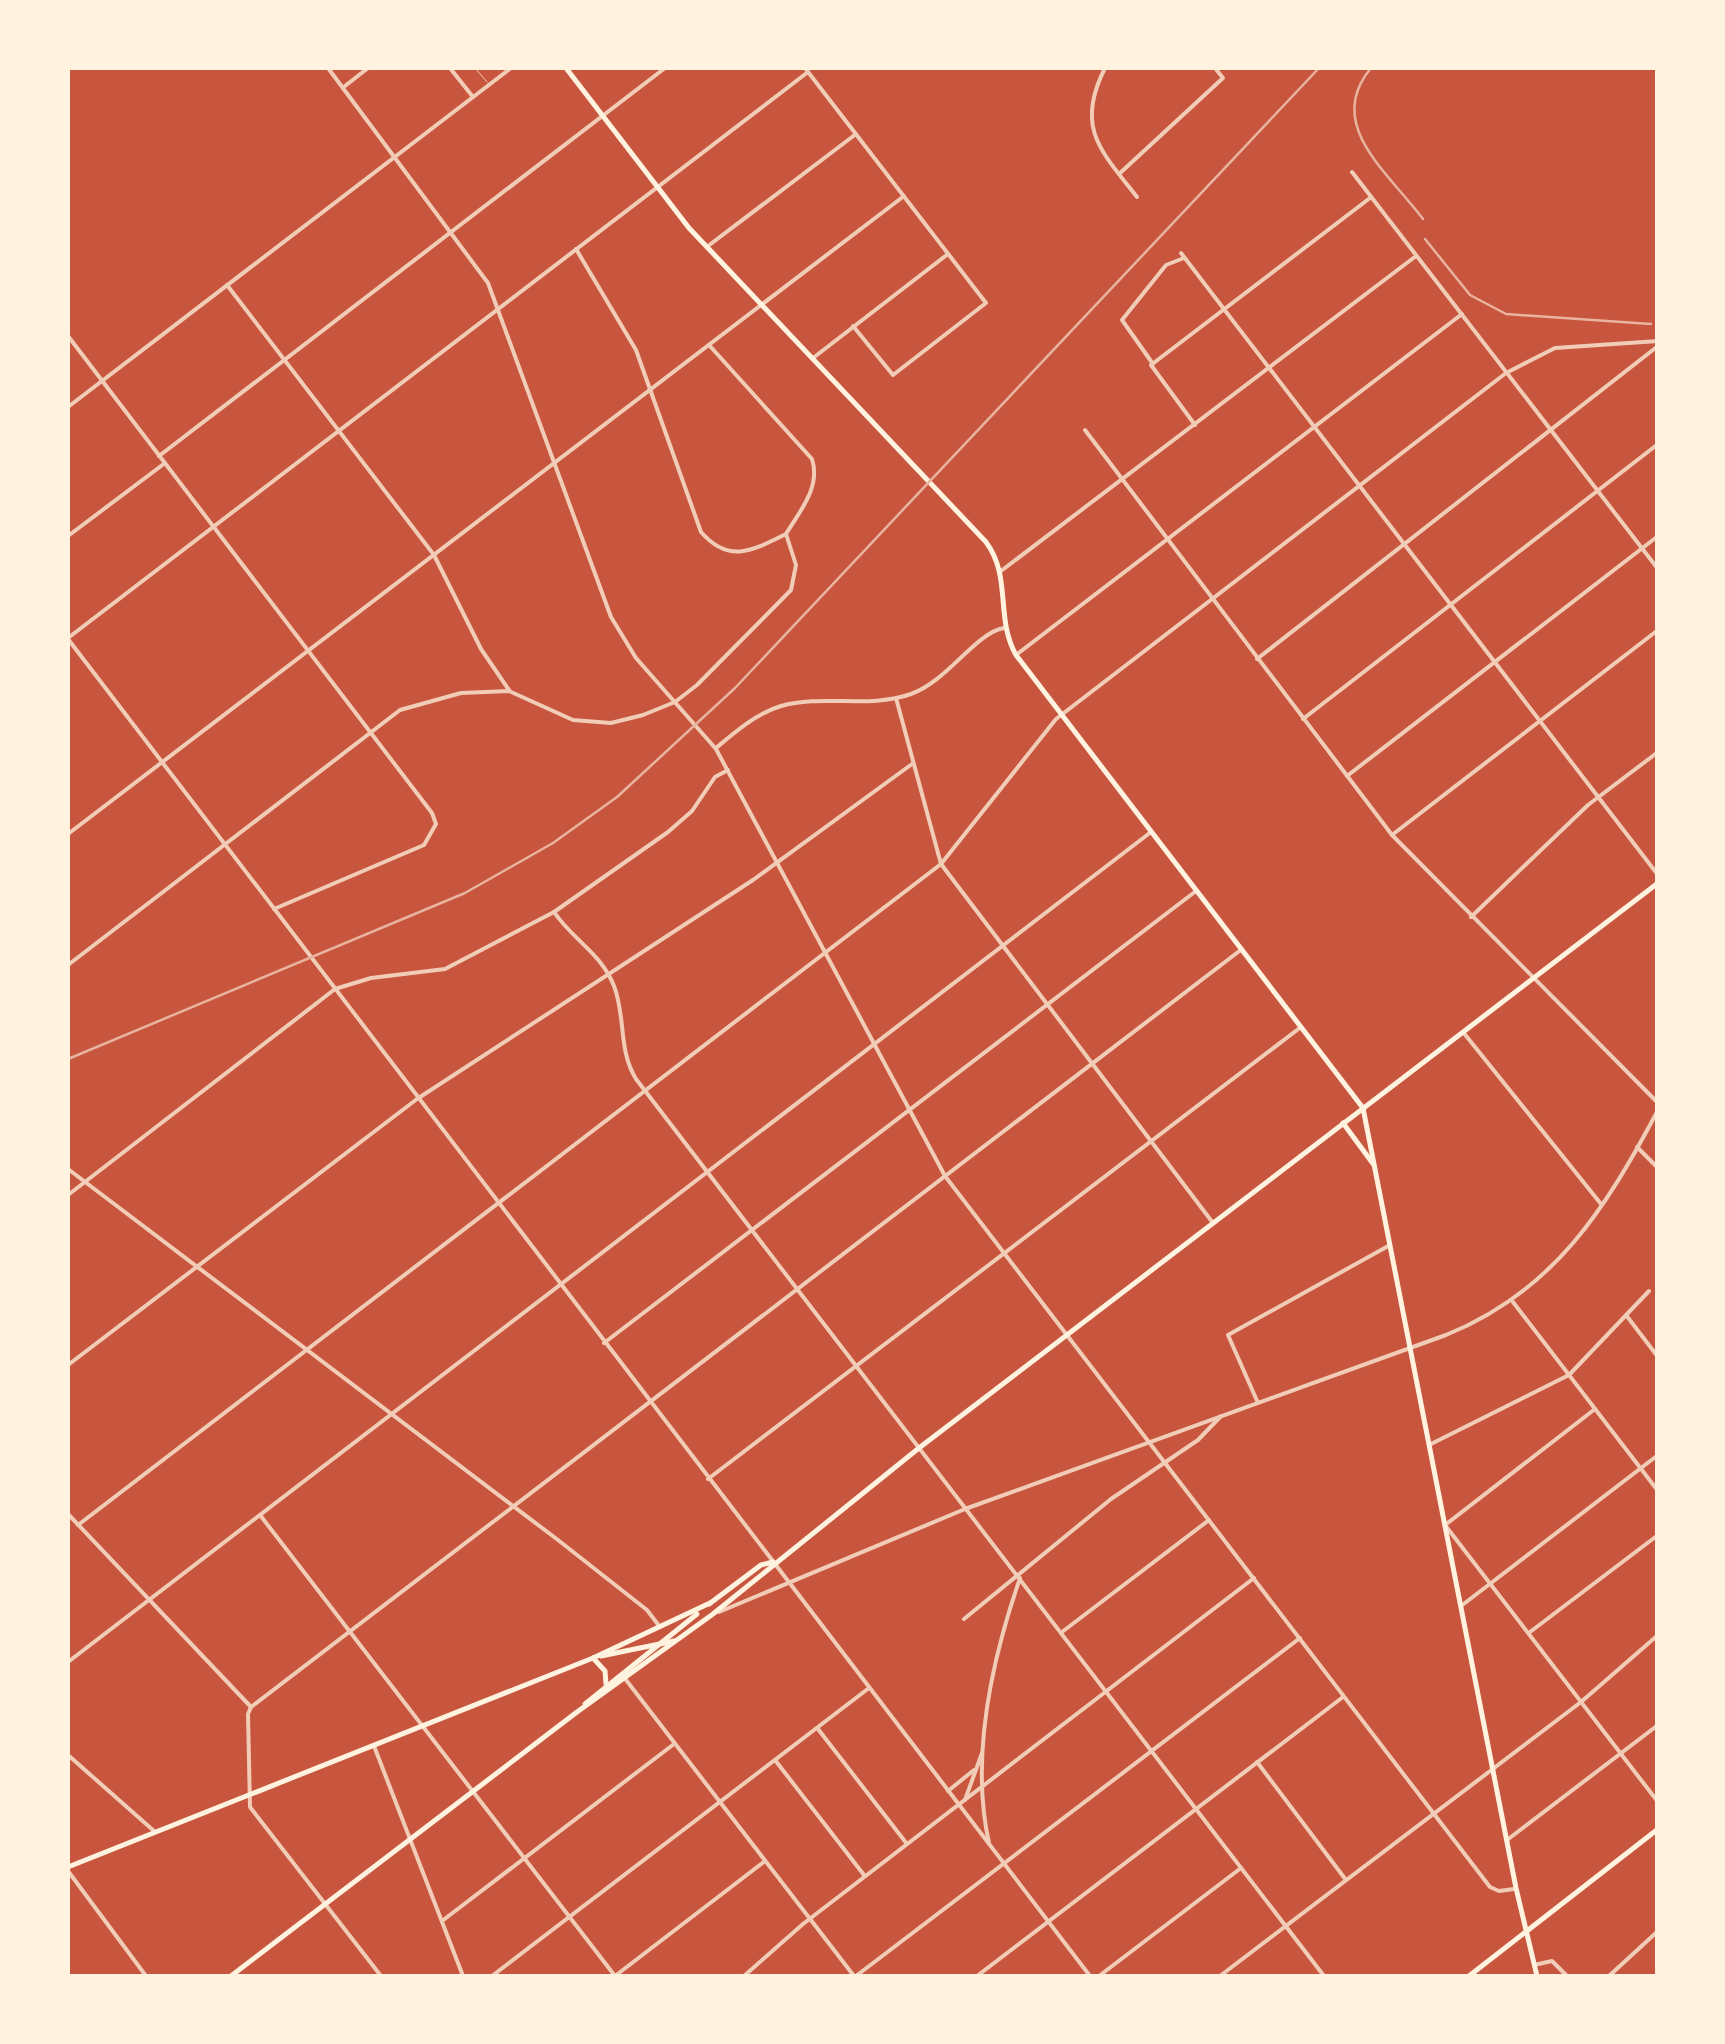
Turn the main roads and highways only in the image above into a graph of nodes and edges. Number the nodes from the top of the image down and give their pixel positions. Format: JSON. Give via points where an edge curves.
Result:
{"nodes":[{"id":1,"x":566,"y":68,"type":"edge"},
{"id":2,"x":1658,"y":879,"type":"edge"},
{"id":3,"x":1364,"y":1108,"type":"junction"},
{"id":4,"x":1343,"y":1123,"type":"junction"},
{"id":5,"x":1379,"y":1176,"type":"junction"},
{"id":6,"x":773,"y":1562,"type":"junction"},
{"id":7,"x":710,"y":1603,"type":"junction"},
{"id":8,"x":676,"y":1641,"type":"junction"},
{"id":9,"x":660,"y":1643,"type":"junction"},
{"id":10,"x":594,"y":1658,"type":"junction"},
{"id":11,"x":606,"y":1684,"type":"junction"},
{"id":12,"x":576,"y":1712,"type":"junction"},
{"id":13,"x":1658,"y":1829,"type":"edge"},
{"id":14,"x":68,"y":1869,"type":"edge"},
{"id":15,"x":1524,"y":1930,"type":"junction"},
{"id":16,"x":231,"y":1976,"type":"edge"},
{"id":17,"x":1469,"y":1976,"type":"edge"},
{"id":18,"x":1537,"y":1976,"type":"edge"}],
"edges":[{"from":1,"to":3,"type":"main road","via":[[706,247],[986,542],[1001,571],[1004,628],[1016,655]]},
{"from":2,"to":3,"type":"main road"},
{"from":3,"to":4,"type":"main road"},
{"from":3,"to":5,"type":"main road"},
{"from":4,"to":5,"type":"main road"},
{"from":4,"to":6,"type":"main road"},
{"from":5,"to":15,"type":"main road"},
{"from":6,"to":7,"type":"main road"},
{"from":6,"to":8,"type":"main road"},
{"from":7,"to":9,"type":"main road"},
{"from":7,"to":10,"type":"main road"},
{"from":8,"to":9,"type":"main road"},
{"from":8,"to":12,"type":"main road"},
{"from":9,"to":10,"type":"main road"},
{"from":9,"to":11,"type":"main road"},
{"from":10,"to":11,"type":"main road"},
{"from":10,"to":14,"type":"main road"},
{"from":11,"to":12,"type":"main road"},
{"from":12,"to":16,"type":"main road"},
{"from":13,"to":15,"type":"main road"},
{"from":15,"to":17,"type":"main road"},
{"from":15,"to":18,"type":"main road"}]}
